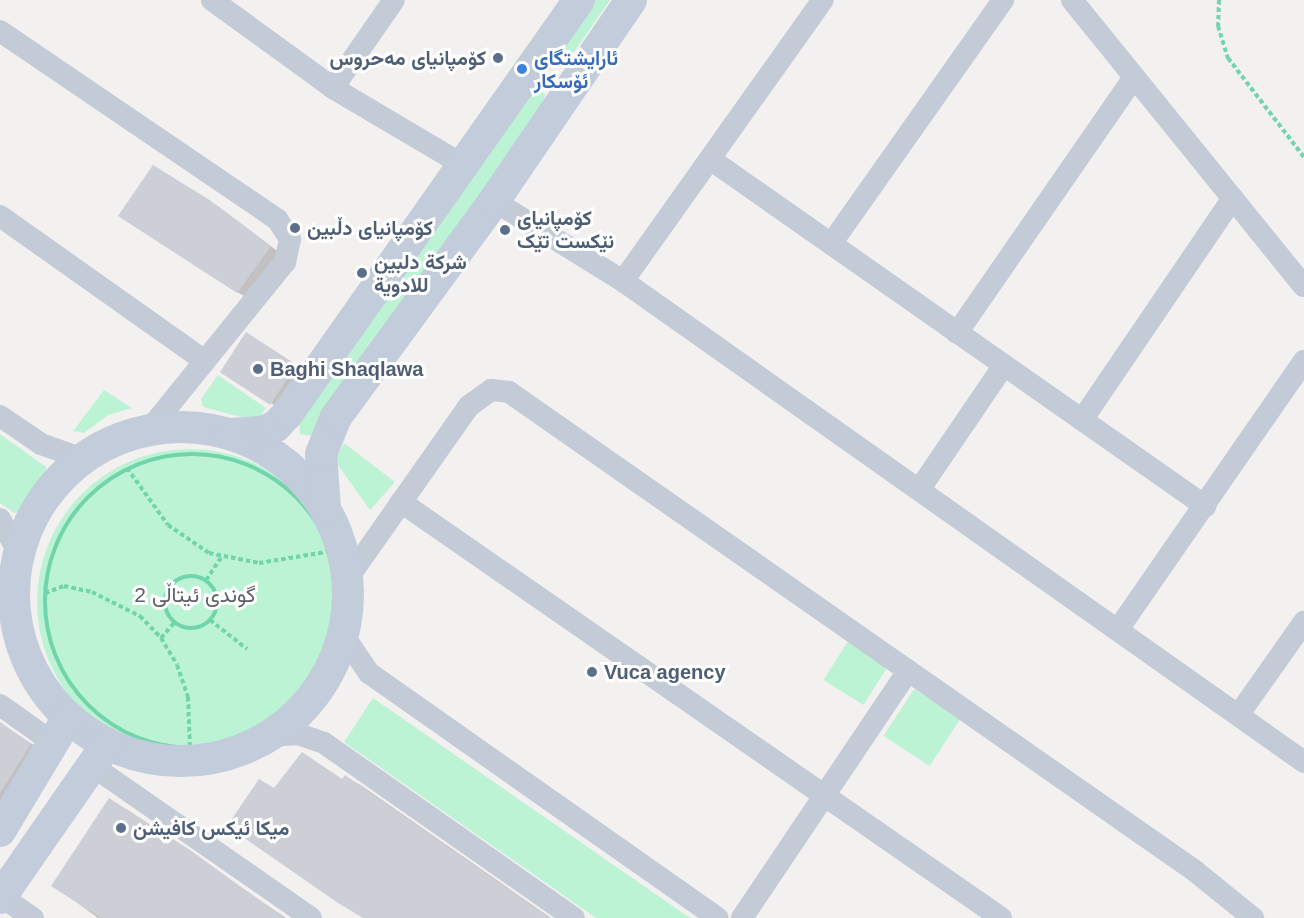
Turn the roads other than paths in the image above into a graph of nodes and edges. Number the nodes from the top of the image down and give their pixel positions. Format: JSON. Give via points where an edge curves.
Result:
{"nodes":[{"id":1,"x":212,"y":0,"type":"edge"},
{"id":2,"x":394,"y":0,"type":"edge"},
{"id":3,"x":579,"y":0,"type":"edge"},
{"id":4,"x":631,"y":0,"type":"edge"},
{"id":5,"x":823,"y":0,"type":"edge"},
{"id":6,"x":1003,"y":0,"type":"edge"},
{"id":7,"x":1072,"y":0,"type":"edge"},
{"id":8,"x":0,"y":31,"type":"edge"},
{"id":9,"x":530,"y":70,"type":"junction"},
{"id":10,"x":1134,"y":77,"type":"junction"},
{"id":11,"x":333,"y":88,"type":"junction"},
{"id":12,"x":566,"y":95,"type":"junction"},
{"id":13,"x":710,"y":159,"type":"junction"},
{"id":14,"x":463,"y":165,"type":"junction"},
{"id":15,"x":1233,"y":198,"type":"junction"},
{"id":16,"x":494,"y":201,"type":"junction"},
{"id":17,"x":0,"y":216,"type":"edge"},
{"id":18,"x":831,"y":244,"type":"junction"},
{"id":19,"x":623,"y":281,"type":"junction"},
{"id":20,"x":1304,"y":286,"type":"edge"},
{"id":21,"x":957,"y":333,"type":"junction"},
{"id":22,"x":205,"y":361,"type":"junction"},
{"id":23,"x":1304,"y":361,"type":"edge"},
{"id":24,"x":1004,"y":365,"type":"junction"},
{"id":25,"x":0,"y":416,"type":"edge"},
{"id":26,"x":1082,"y":420,"type":"junction"},
{"id":27,"x":149,"y":430,"type":"junction"},
{"id":28,"x":227,"y":433,"type":"junction"},
{"id":29,"x":82,"y":459,"type":"junction"},
{"id":30,"x":919,"y":490,"type":"junction"},
{"id":31,"x":401,"y":502,"type":"junction"},
{"id":32,"x":1205,"y":506,"type":"junction"},
{"id":33,"x":326,"y":509,"type":"junction"},
{"id":34,"x":0,"y":519,"type":"edge"},
{"id":35,"x":19,"y":553,"type":"junction"},
{"id":36,"x":348,"y":578,"type":"junction"},
{"id":37,"x":1304,"y":622,"type":"edge"},
{"id":38,"x":1119,"y":628,"type":"junction"},
{"id":39,"x":344,"y":636,"type":"junction"},
{"id":40,"x":908,"y":671,"type":"junction"},
{"id":41,"x":0,"y":705,"type":"edge"},
{"id":42,"x":1239,"y":714,"type":"junction"},
{"id":43,"x":62,"y":731,"type":"junction"},
{"id":44,"x":271,"y":736,"type":"junction"},
{"id":45,"x":100,"y":756,"type":"junction"},
{"id":46,"x":1304,"y":762,"type":"edge"},
{"id":47,"x":825,"y":796,"type":"junction"},
{"id":48,"x":0,"y":831,"type":"edge"},
{"id":49,"x":1,"y":897,"type":"edge"},
{"id":50,"x":33,"y":918,"type":"edge"},
{"id":51,"x":311,"y":918,"type":"edge"},
{"id":52,"x":574,"y":918,"type":"edge"},
{"id":53,"x":718,"y":918,"type":"edge"},
{"id":54,"x":742,"y":918,"type":"edge"},
{"id":55,"x":1001,"y":918,"type":"edge"},
{"id":56,"x":1253,"y":918,"type":"edge"}],
"edges":[{"from":1,"to":11,"type":"street"},
{"from":2,"to":11,"type":"street"},
{"from":3,"to":9,"type":"street"},
{"from":4,"to":12,"type":"street"},
{"from":5,"to":13,"type":"street"},
{"from":6,"to":18,"type":"street"},
{"from":7,"to":10,"type":"street"},
{"from":8,"to":22,"type":"street","via":[[277,219],[290,239],[285,262]]},
{"from":9,"to":12,"type":"street"},
{"from":9,"to":14,"type":"street"},
{"from":10,"to":15,"type":"street"},
{"from":10,"to":21,"type":"street"},
{"from":11,"to":14,"type":"street"},
{"from":12,"to":16,"type":"street"},
{"from":13,"to":18,"type":"street"},
{"from":13,"to":19,"type":"street"},
{"from":14,"to":28,"type":"street","via":[[283,419],[263,432]]},
{"from":15,"to":20,"type":"street"},
{"from":15,"to":26,"type":"street"},
{"from":16,"to":19,"type":"street"},
{"from":16,"to":33,"type":"street","via":[[336,417],[321,454]]},
{"from":17,"to":22,"type":"street"},
{"from":18,"to":21,"type":"street"},
{"from":19,"to":30,"type":"street"},
{"from":21,"to":24,"type":"street"},
{"from":22,"to":27,"type":"street"},
{"from":23,"to":32,"type":"street"},
{"from":24,"to":26,"type":"street"},
{"from":24,"to":30,"type":"street"},
{"from":25,"to":29,"type":"street","via":[[41,444]]},
{"from":26,"to":32,"type":"street"},
{"from":27,"to":28,"type":"street","via":[[188,427]]},
{"from":27,"to":29,"type":"street","via":[[121,438]]},
{"from":28,"to":33,"type":"street","via":[[284,462]]},
{"from":29,"to":35,"type":"street","via":[[47,493],[30,522]]},
{"from":30,"to":38,"type":"street"},
{"from":31,"to":36,"type":"street"},
{"from":31,"to":40,"type":"street","via":[[474,400],[491,390],[509,392]]},
{"from":31,"to":47,"type":"street"},
{"from":32,"to":38,"type":"street"},
{"from":33,"to":36,"type":"street","via":[[339,538]]},
{"from":34,"to":35,"type":"street"},
{"from":35,"to":43,"type":"street","via":[[13,596],[20,639]]},
{"from":36,"to":39,"type":"street"},
{"from":37,"to":42,"type":"street"},
{"from":38,"to":42,"type":"street"},
{"from":39,"to":44,"type":"street","via":[[317,693]]},
{"from":39,"to":53,"type":"street","via":[[369,673]]},
{"from":40,"to":47,"type":"street"},
{"from":40,"to":56,"type":"street","via":[[1195,871]]},
{"from":41,"to":43,"type":"street"},
{"from":42,"to":46,"type":"street"},
{"from":43,"to":45,"type":"street"},
{"from":43,"to":48,"type":"street"},
{"from":44,"to":45,"type":"street","via":[[240,751],[207,759]]},
{"from":44,"to":52,"type":"street","via":[[298,734],[324,743]]},
{"from":45,"to":49,"type":"street"},
{"from":45,"to":51,"type":"street"},
{"from":47,"to":54,"type":"street"},
{"from":47,"to":55,"type":"street"},
{"from":49,"to":50,"type":"street"}]}
